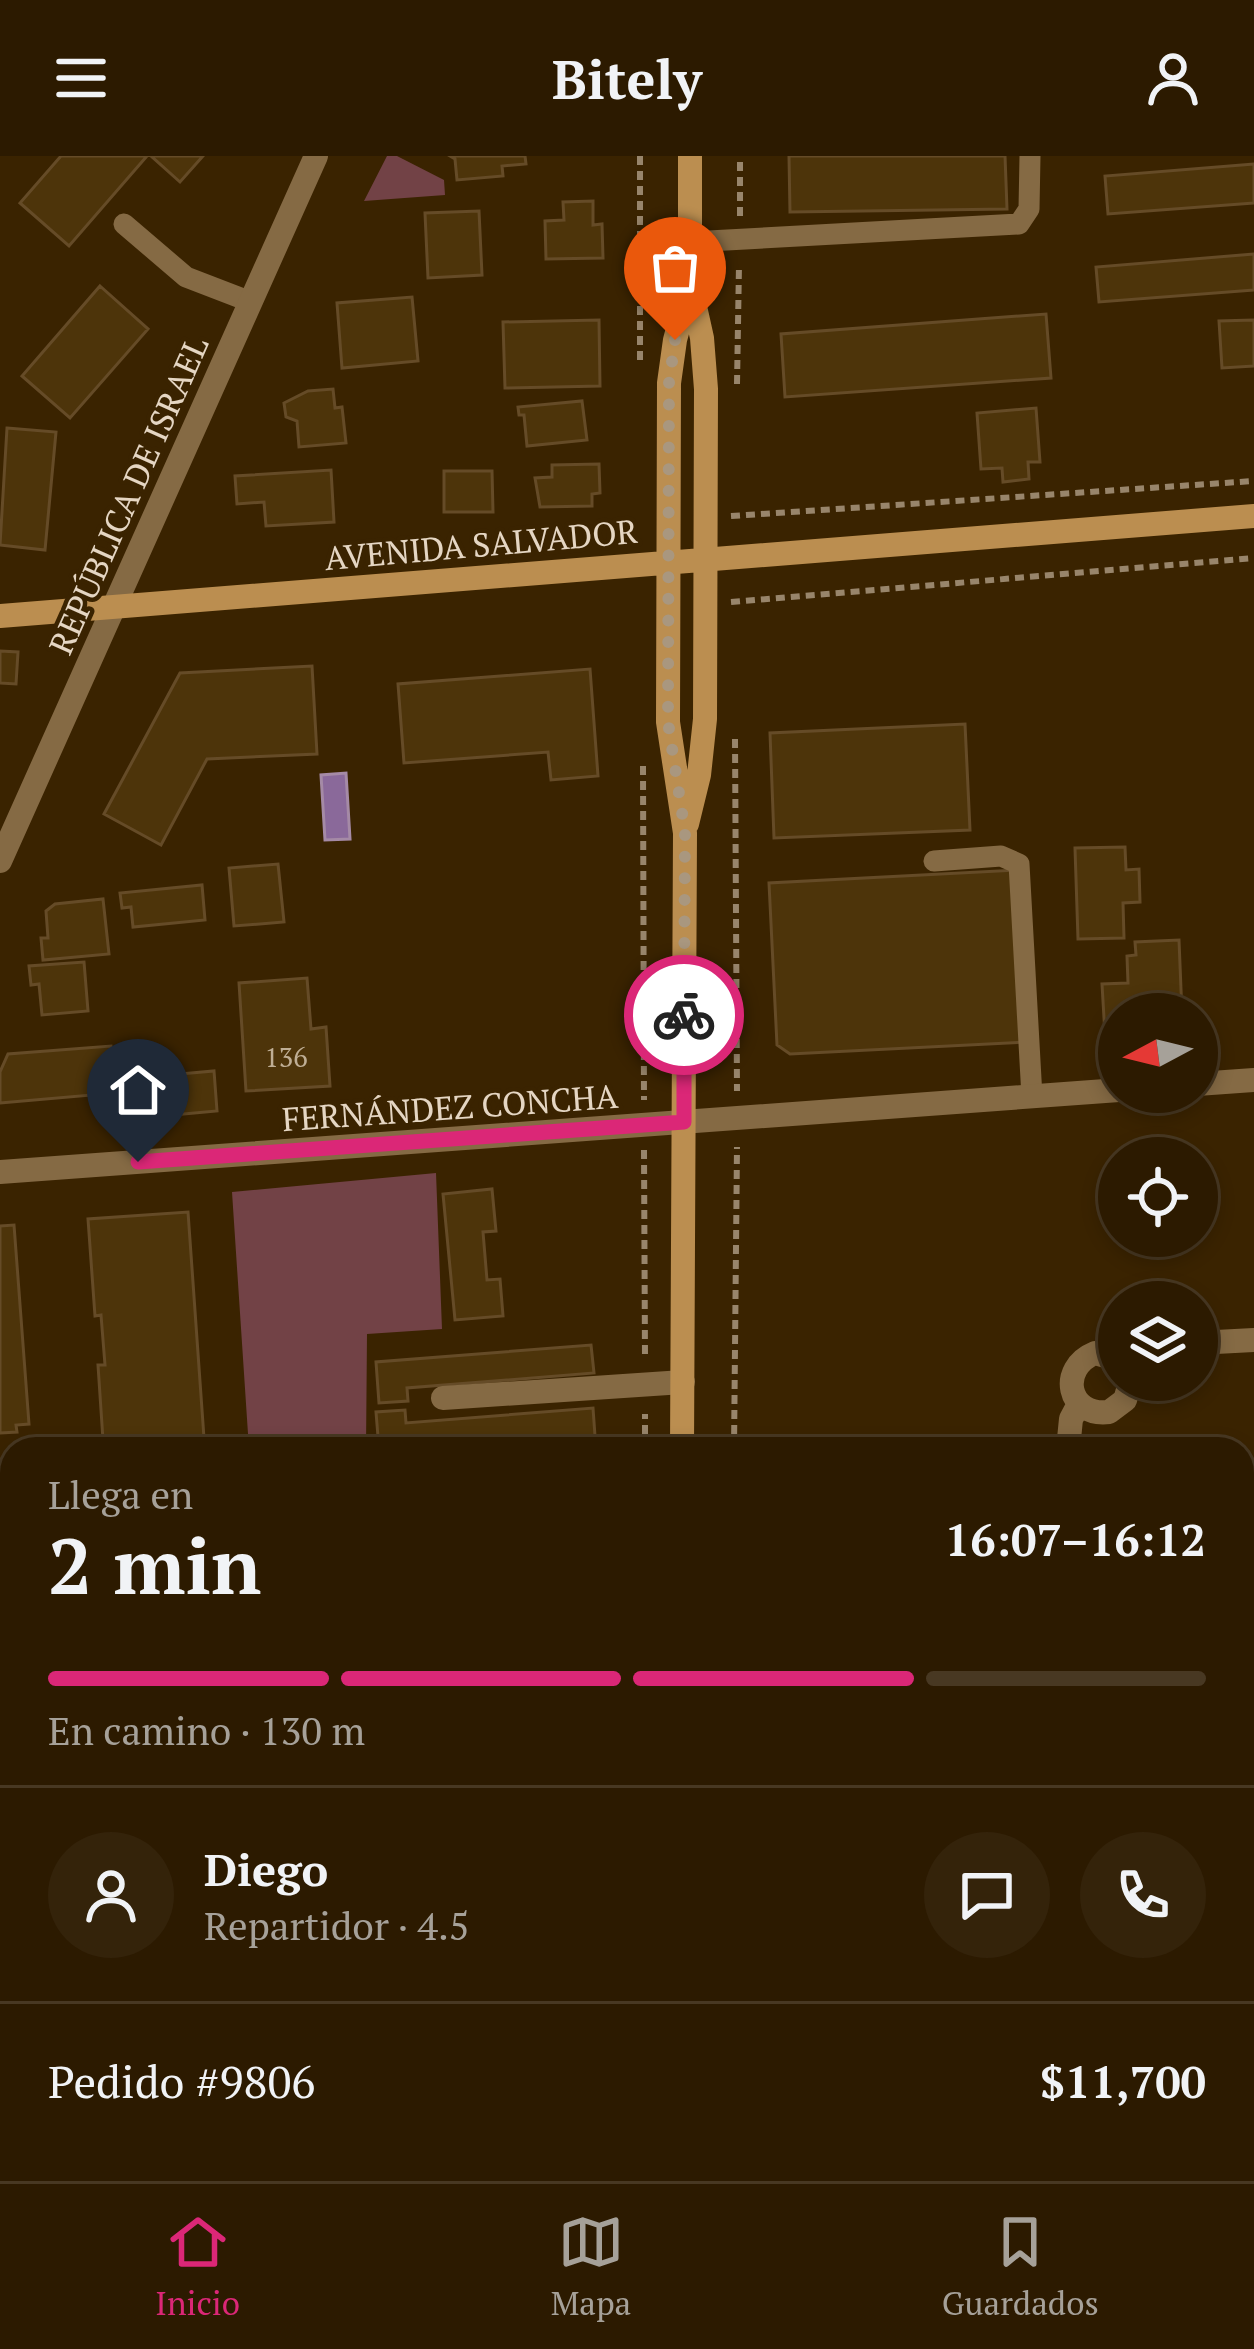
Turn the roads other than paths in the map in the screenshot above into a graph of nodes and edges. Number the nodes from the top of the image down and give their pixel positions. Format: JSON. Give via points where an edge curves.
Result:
{"nodes":[{"id":1,"x":316,"y":156,"type":"edge"},
{"id":2,"x":690,"y":156,"type":"edge"},
{"id":3,"x":1030,"y":156,"type":"edge"},
{"id":4,"x":124,"y":224,"type":"dead end"},
{"id":5,"x":690,"y":242,"type":"junction"},
{"id":6,"x":690,"y":284,"type":"junction"},
{"id":7,"x":251,"y":302,"type":"junction"},
{"id":8,"x":1254,"y":516,"type":"edge"},
{"id":9,"x":704,"y":560,"type":"junction"},
{"id":10,"x":668,"y":562,"type":"junction"},
{"id":11,"x":117,"y":606,"type":"junction"},
{"id":12,"x":0,"y":616,"type":"edge"},
{"id":13,"x":685,"y":832,"type":"junction"},
{"id":14,"x":0,"y":861,"type":"edge"},
{"id":15,"x":934,"y":861,"type":"dead end"},
{"id":16,"x":1254,"y":1080,"type":"edge"},
{"id":17,"x":1218,"y":1083,"type":"edge"},
{"id":18,"x":1098,"y":1092,"type":"edge"},
{"id":19,"x":1032,"y":1097,"type":"junction"},
{"id":20,"x":684,"y":1122,"type":"junction"},
{"id":21,"x":0,"y":1172,"type":"edge"},
{"id":22,"x":1254,"y":1340,"type":"edge"},
{"id":23,"x":1218,"y":1341,"type":"edge"},
{"id":24,"x":1098,"y":1354,"type":"edge"},
{"id":25,"x":682,"y":1382,"type":"junction"},
{"id":26,"x":443,"y":1398,"type":"dead end"},
{"id":27,"x":1123,"y":1401,"type":"edge"},
{"id":28,"x":1079,"y":1404,"type":"junction"},
{"id":29,"x":682,"y":1437,"type":"edge"},
{"id":30,"x":1069,"y":1437,"type":"edge"}],
"edges":[{"from":1,"to":7,"type":"street","name":"REPÚBLICA DE ISRAEL"},
{"from":2,"to":5,"type":"street"},
{"from":3,"to":5,"type":"lane","via":[[1029,209],[1019,224]]},
{"from":4,"to":7,"type":"lane","via":[[186,277]]},
{"from":5,"to":6,"type":"street"},
{"from":6,"to":9,"type":"street","via":[[706,389]]},
{"from":6,"to":10,"type":"street","via":[[669,383]]},
{"from":7,"to":11,"type":"street","name":"REPÚBLICA DE ISRAEL"},
{"from":8,"to":9,"type":"street","name":"AVENIDA SALVADOR"},
{"from":9,"to":10,"type":"street","name":"AVENIDA SALVADOR"},
{"from":9,"to":13,"type":"street","via":[[705,719]]},
{"from":10,"to":11,"type":"street","name":"AVENIDA SALVADOR"},
{"from":10,"to":13,"type":"street","via":[[668,722]]},
{"from":11,"to":12,"type":"street","name":"AVENIDA SALVADOR"},
{"from":11,"to":14,"type":"street","name":"REPÚBLICA DE ISRAEL"},
{"from":13,"to":20,"type":"street"},
{"from":15,"to":19,"type":"lane","via":[[1001,856],[1019,864]]},
{"from":16,"to":17,"type":"street"},
{"from":18,"to":19,"type":"street","name":"FERNÁNDEZ CONCHA"},
{"from":19,"to":20,"type":"street","name":"FERNÁNDEZ CONCHA"},
{"from":20,"to":21,"type":"street","name":"FERNÁNDEZ CONCHA"},
{"from":20,"to":25,"type":"street"},
{"from":22,"to":23,"type":"street"},
{"from":24,"to":28,"type":"street","via":[[1079,1362],[1071,1378]]},
{"from":25,"to":26,"type":"street"},
{"from":25,"to":29,"type":"street"},
{"from":27,"to":28,"type":"street","via":[[1098,1413]]},
{"from":28,"to":30,"type":"street"}]}
